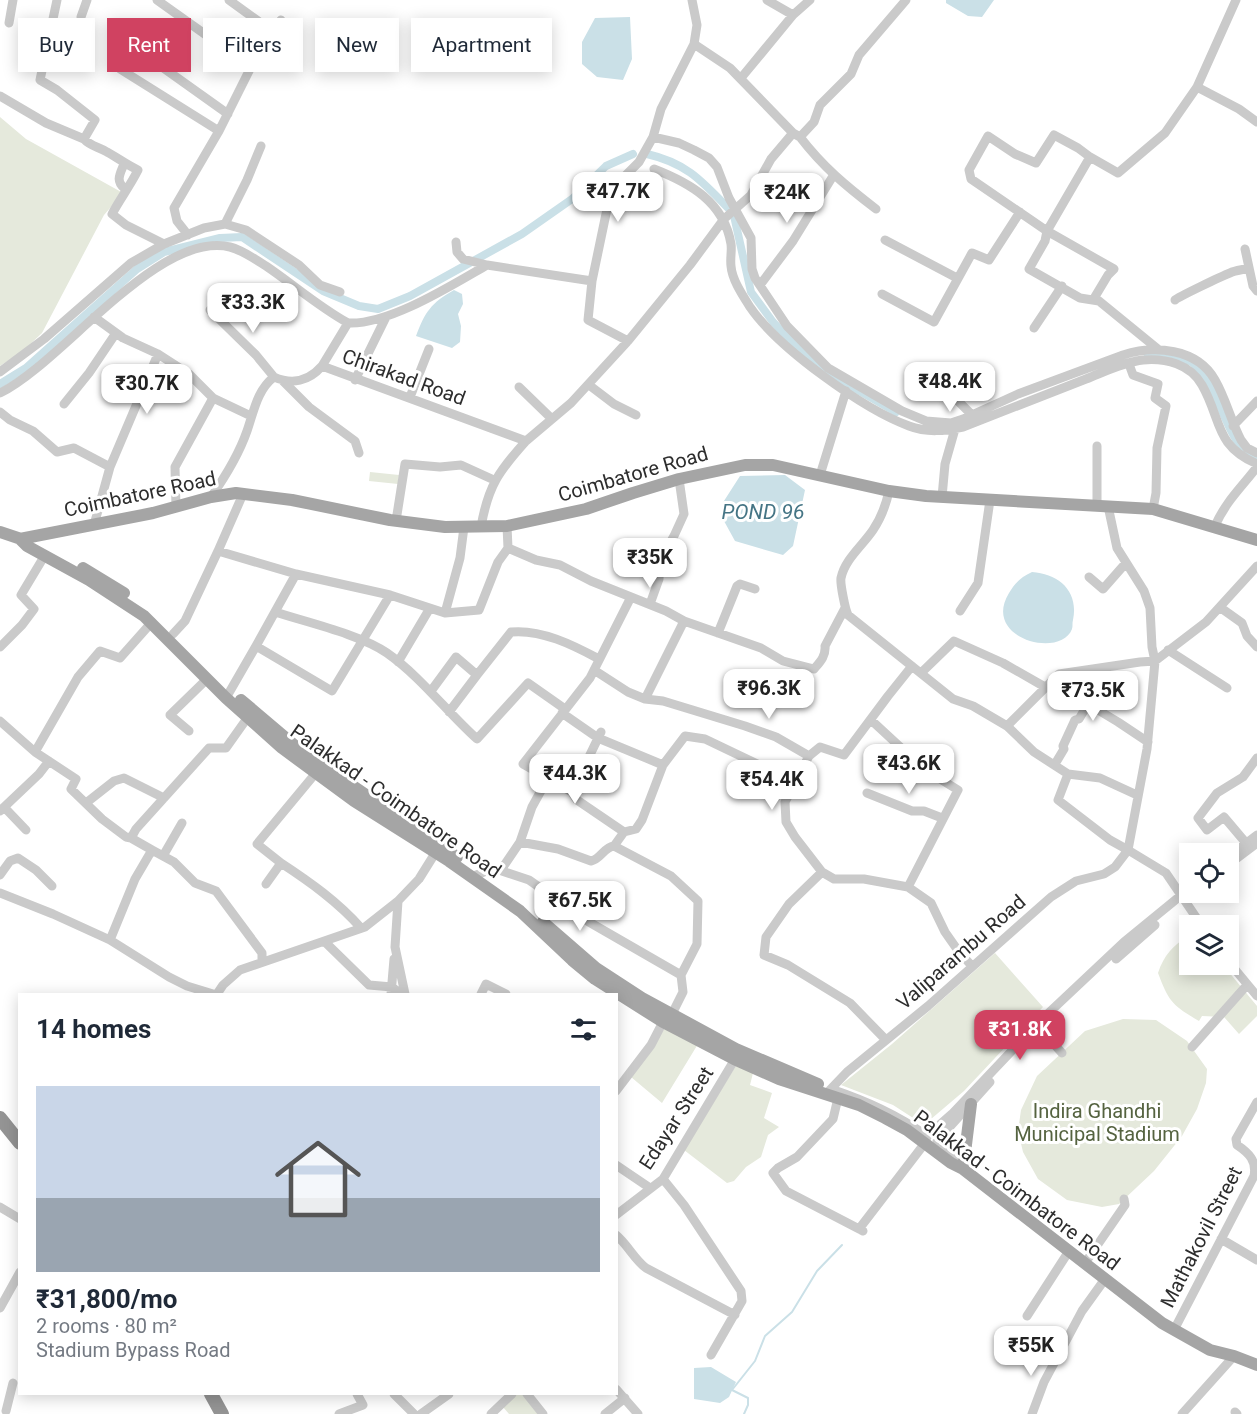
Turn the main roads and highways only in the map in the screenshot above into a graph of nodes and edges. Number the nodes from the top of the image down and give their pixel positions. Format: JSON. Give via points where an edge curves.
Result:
{"nodes":[{"id":1,"x":0,"y":532,"type":"edge"},
{"id":2,"x":20,"y":539,"type":"junction"},
{"id":3,"x":1257,"y":540,"type":"edge"},
{"id":4,"x":227,"y":694,"type":"junction"},
{"id":5,"x":285,"y":744,"type":"junction"},
{"id":6,"x":437,"y":849,"type":"junction"},
{"id":7,"x":971,"y":1104,"type":"road end"},
{"id":8,"x":0,"y":1107,"type":"edge"},
{"id":9,"x":0,"y":1118,"type":"edge"},
{"id":10,"x":18,"y":1128,"type":"edge"},
{"id":11,"x":18,"y":1140,"type":"edge"},
{"id":12,"x":963,"y":1169,"type":"junction"},
{"id":13,"x":1257,"y":1365,"type":"edge"},
{"id":14,"x":212,"y":1395,"type":"edge"},
{"id":15,"x":222,"y":1395,"type":"edge"},
{"id":16,"x":222,"y":1414,"type":"edge"},
{"id":17,"x":231,"y":1414,"type":"edge"}],
"edges":[{"from":1,"to":2,"type":"main road","name":"Palakkad - Coimbatore Road"},
{"from":2,"to":3,"type":"main road","name":"Coimbatore Road","via":[[211,497],[243,494],[396,521],[464,528],[507,526],[586,509],[679,479],[745,465],[773,465],[889,491],[1153,509]]},
{"from":2,"to":4,"type":"main road","name":"Palakkad - Coimbatore Road","via":[[152,622],[207,679]]},
{"from":2,"to":4,"type":"main road","name":"Palakkad - Coimbatore Road","via":[[37,542],[101,577],[144,607]]},
{"from":4,"to":5,"type":"main road","name":"Palakkad - Coimbatore Road"},
{"from":4,"to":5,"type":"main road","name":"Palakkad - Coimbatore Road","via":[[248,717]]},
{"from":5,"to":6,"type":"main road","name":"Palakkad - Coimbatore Road"},
{"from":5,"to":6,"type":"main road","name":"Palakkad - Coimbatore Road","via":[[315,774]]},
{"from":6,"to":12,"type":"main road","name":"Palakkad - Coimbatore Road","via":[[525,906],[597,968],[668,1016],[737,1055],[859,1105],[926,1139]]},
{"from":7,"to":12,"type":"main road"},
{"from":8,"to":10,"type":"highway"},
{"from":9,"to":11,"type":"highway"},
{"from":12,"to":13,"type":"main road","name":"Palakkad - Coimbatore Road","via":[[1162,1323],[1210,1350]]},
{"from":14,"to":16,"type":"highway"},
{"from":15,"to":17,"type":"highway"}]}
